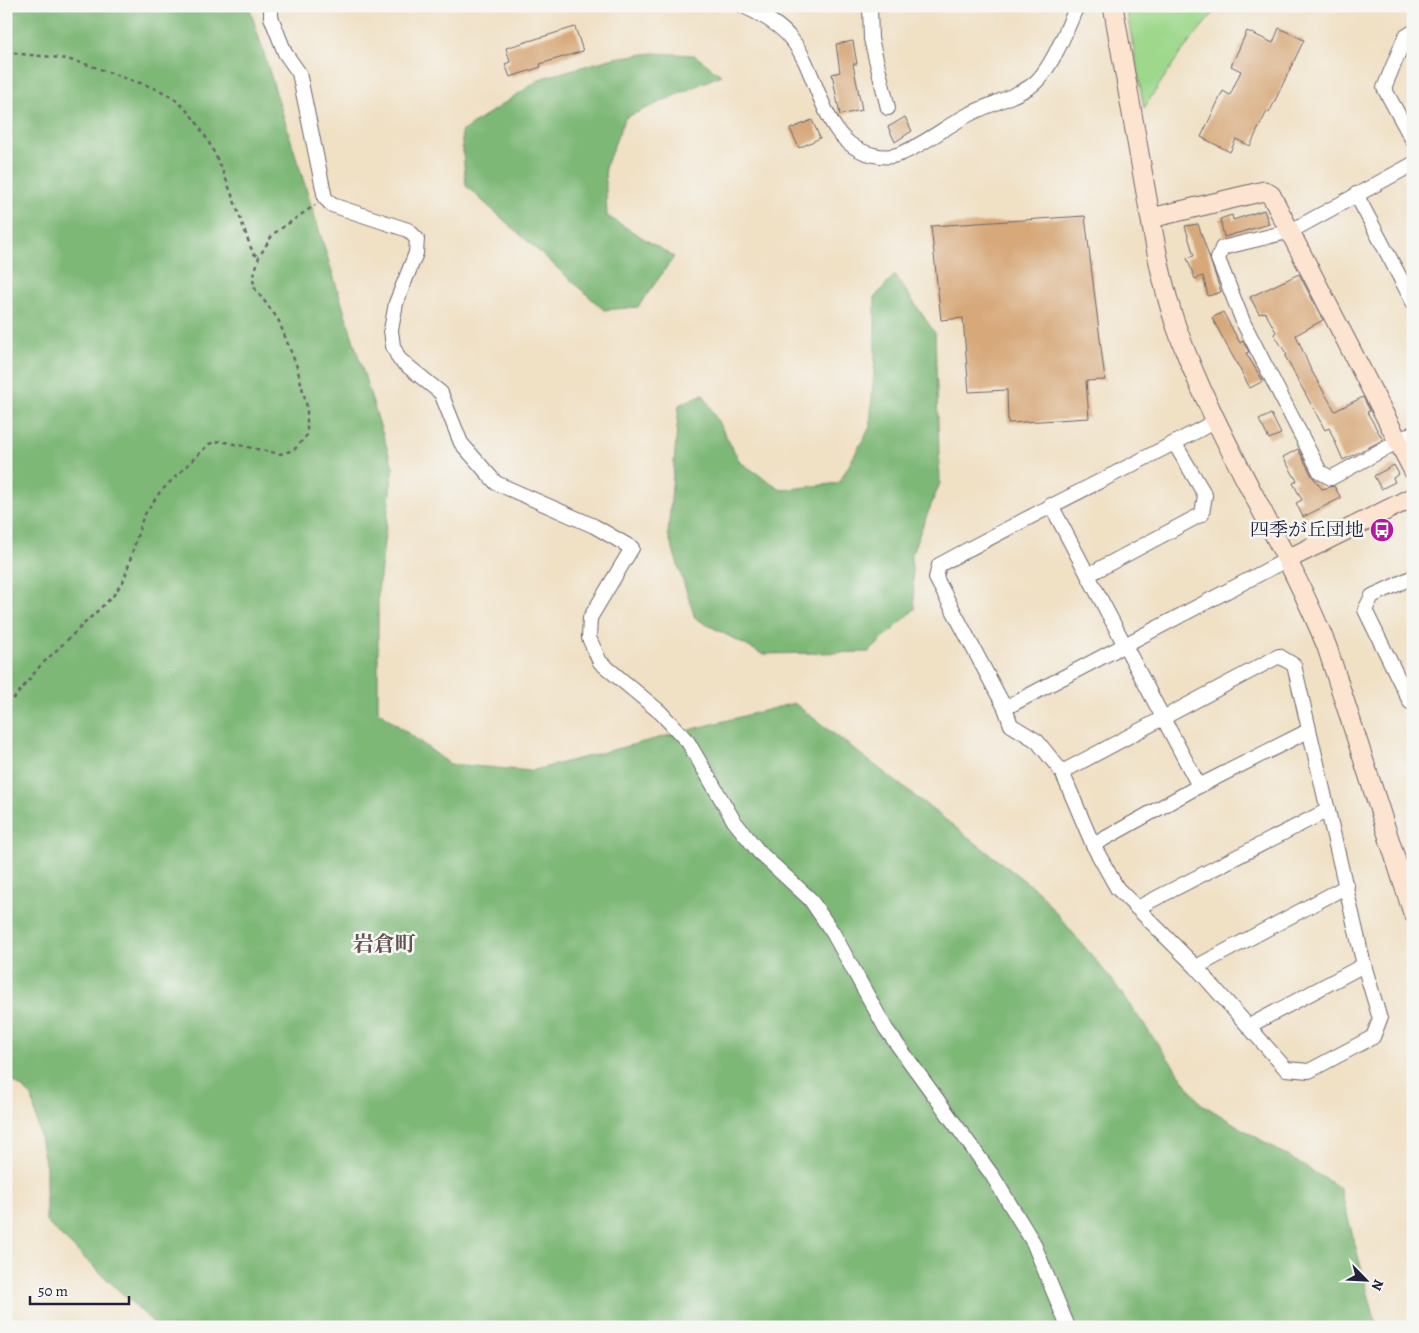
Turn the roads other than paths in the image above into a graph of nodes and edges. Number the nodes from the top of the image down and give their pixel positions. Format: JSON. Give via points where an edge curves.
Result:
{"nodes":[{"id":1,"x":270,"y":6,"type":"edge"},
{"id":2,"x":743,"y":6,"type":"edge"},
{"id":3,"x":870,"y":6,"type":"edge"},
{"id":4,"x":1113,"y":6,"type":"edge"},
{"id":5,"x":1075,"y":7,"type":"edge"},
{"id":6,"x":1413,"y":32,"type":"edge"},
{"id":7,"x":888,"y":108,"type":"dead end"},
{"id":8,"x":1413,"y":141,"type":"edge"},
{"id":9,"x":1413,"y":164,"type":"edge"},
{"id":10,"x":1356,"y":194,"type":"junction"},
{"id":11,"x":1151,"y":218,"type":"junction"},
{"id":12,"x":1291,"y":231,"type":"junction"},
{"id":13,"x":1413,"y":302,"type":"edge"},
{"id":14,"x":1216,"y":421,"type":"junction"},
{"id":15,"x":1405,"y":438,"type":"edge"},
{"id":16,"x":1175,"y":444,"type":"junction"},
{"id":17,"x":1413,"y":470,"type":"edge"},
{"id":18,"x":1413,"y":497,"type":"edge"},
{"id":19,"x":1051,"y":505,"type":"junction"},
{"id":20,"x":1288,"y":559,"type":"junction"},
{"id":21,"x":1088,"y":574,"type":"junction"},
{"id":22,"x":1413,"y":577,"type":"edge"},
{"id":23,"x":1125,"y":645,"type":"junction"},
{"id":24,"x":1413,"y":702,"type":"edge"},
{"id":25,"x":1005,"y":708,"type":"junction"},
{"id":26,"x":1164,"y":719,"type":"junction"},
{"id":27,"x":1308,"y":731,"type":"junction"},
{"id":28,"x":1062,"y":772,"type":"junction"},
{"id":29,"x":1199,"y":786,"type":"junction"},
{"id":30,"x":1328,"y":810,"type":"junction"},
{"id":31,"x":1094,"y":845,"type":"junction"},
{"id":32,"x":1347,"y":886,"type":"junction"},
{"id":33,"x":1136,"y":908,"type":"junction"},
{"id":34,"x":1413,"y":913,"type":"edge"},
{"id":35,"x":1364,"y":965,"type":"junction"},
{"id":36,"x":1196,"y":967,"type":"junction"},
{"id":37,"x":1249,"y":1026,"type":"junction"},
{"id":38,"x":1068,"y":1327,"type":"edge"}],
"edges":[{"from":1,"to":38,"type":"street","via":[[285,53],[299,74],[325,198],[332,205],[408,230],[417,239],[416,253],[396,302],[391,330],[399,359],[441,393],[461,443],[496,483],[594,526],[632,548],[590,618],[589,638],[600,662],[660,712],[688,742],[734,822],[759,852],[810,899],[833,932],[886,1029],[992,1175],[1033,1242]]},
{"from":2,"to":5,"type":"street","via":[[778,25],[793,40],[830,121],[846,141],[860,152],[883,157],[900,154],[968,115],[1032,85],[1044,71],[1067,30]]},
{"from":3,"to":7,"type":"street","via":[[871,38]]},
{"from":4,"to":11,"type":"street"},
{"from":6,"to":8,"type":"street","via":[[1405,37],[1384,88]]},
{"from":9,"to":10,"type":"street"},
{"from":10,"to":12,"type":"street"},
{"from":10,"to":13,"type":"street"},
{"from":11,"to":12,"type":"street","via":[[1264,190],[1271,194]]},
{"from":11,"to":14,"type":"street","via":[[1162,279],[1175,324]]},
{"from":12,"to":15,"type":"street"},
{"from":12,"to":15,"type":"street","via":[[1222,248],[1218,259],[1244,324],[1320,472],[1331,478]]},
{"from":14,"to":16,"type":"street"},
{"from":14,"to":20,"type":"street"},
{"from":15,"to":17,"type":"street"},
{"from":16,"to":19,"type":"street"},
{"from":16,"to":21,"type":"street","via":[[1205,496],[1202,514]]},
{"from":18,"to":20,"type":"street"},
{"from":19,"to":21,"type":"street"},
{"from":19,"to":25,"type":"street","via":[[939,564],[936,578]]},
{"from":20,"to":23,"type":"street"},
{"from":20,"to":34,"type":"street","via":[[1327,647]]},
{"from":21,"to":23,"type":"street"},
{"from":22,"to":24,"type":"street","via":[[1372,596],[1365,610],[1410,702]]},
{"from":23,"to":25,"type":"street"},
{"from":23,"to":26,"type":"street"},
{"from":25,"to":28,"type":"street","via":[[1011,725],[1037,741]]},
{"from":26,"to":27,"type":"street","via":[[1279,656],[1294,665]]},
{"from":26,"to":28,"type":"street"},
{"from":26,"to":29,"type":"street"},
{"from":27,"to":29,"type":"street"},
{"from":27,"to":30,"type":"street"},
{"from":28,"to":31,"type":"street"},
{"from":29,"to":31,"type":"street"},
{"from":30,"to":32,"type":"street"},
{"from":30,"to":33,"type":"street"},
{"from":31,"to":33,"type":"street","via":[[1117,888]]},
{"from":32,"to":35,"type":"street"},
{"from":32,"to":36,"type":"street"},
{"from":33,"to":36,"type":"street"},
{"from":35,"to":37,"type":"street"},
{"from":35,"to":37,"type":"street","via":[[1380,1019],[1372,1036],[1309,1070],[1286,1069]]},
{"from":36,"to":37,"type":"street"}]}
